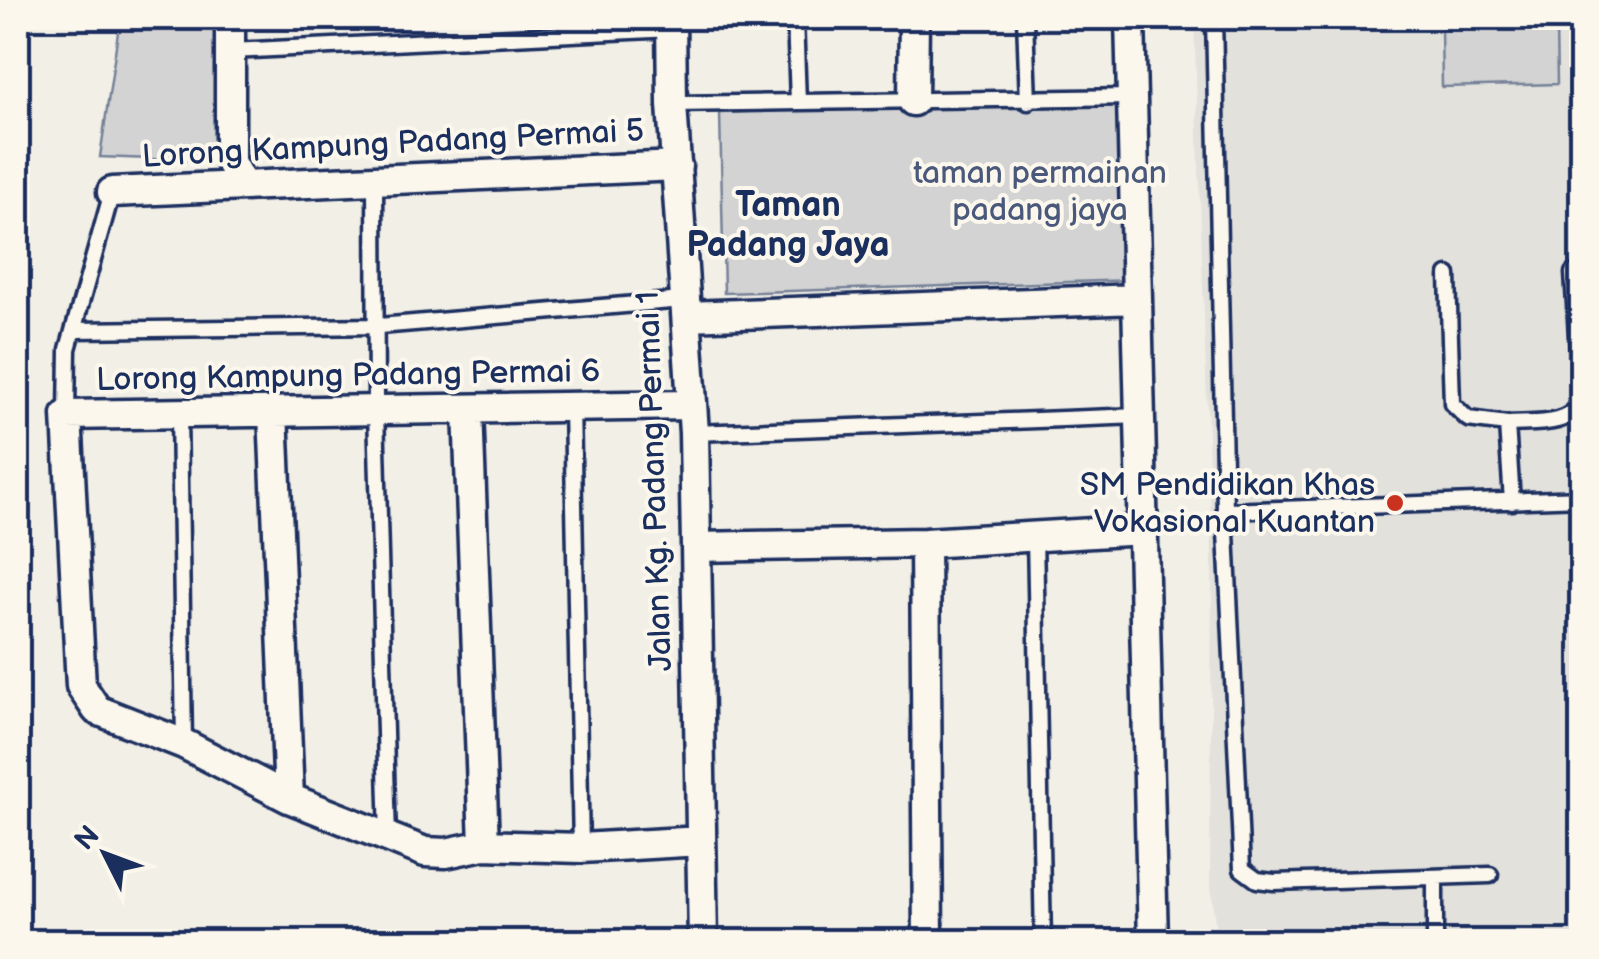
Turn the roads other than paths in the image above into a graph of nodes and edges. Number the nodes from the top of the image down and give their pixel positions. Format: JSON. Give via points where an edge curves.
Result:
{"nodes":[{"id":1,"x":230,"y":18,"type":"edge"},
{"id":2,"x":795,"y":18,"type":"edge"},
{"id":3,"x":914,"y":18,"type":"edge"},
{"id":4,"x":1025,"y":18,"type":"edge"},
{"id":5,"x":1130,"y":18,"type":"edge"},
{"id":6,"x":1214,"y":18,"type":"edge"},
{"id":7,"x":672,"y":24,"type":"edge"},
{"id":8,"x":231,"y":51,"type":"junction"},
{"id":9,"x":1132,"y":97,"type":"junction"},
{"id":10,"x":913,"y":101,"type":"junction"},
{"id":11,"x":798,"y":102,"type":"junction"},
{"id":12,"x":1028,"y":102,"type":"junction"},
{"id":13,"x":672,"y":104,"type":"junction"},
{"id":14,"x":676,"y":166,"type":"junction"},
{"id":15,"x":375,"y":180,"type":"junction"},
{"id":16,"x":243,"y":186,"type":"junction"},
{"id":17,"x":112,"y":192,"type":"joint"},
{"id":18,"x":1573,"y":274,"type":"dead end"},
{"id":19,"x":1448,"y":275,"type":"dead end"},
{"id":20,"x":1137,"y":299,"type":"junction"},
{"id":21,"x":685,"y":308,"type":"junction"},
{"id":22,"x":378,"y":326,"type":"junction"},
{"id":23,"x":75,"y":330,"type":"junction"},
{"id":24,"x":572,"y":407,"type":"junction"},
{"id":25,"x":468,"y":409,"type":"junction"},
{"id":26,"x":376,"y":410,"type":"junction"},
{"id":27,"x":273,"y":412,"type":"junction"},
{"id":28,"x":179,"y":413,"type":"junction"},
{"id":29,"x":66,"y":415,"type":"junction"},
{"id":30,"x":1140,"y":416,"type":"junction"},
{"id":31,"x":692,"y":419,"type":"junction"},
{"id":32,"x":1507,"y":424,"type":"junction"},
{"id":33,"x":1582,"y":498,"type":"edge"},
{"id":34,"x":1512,"y":502,"type":"junction"},
{"id":35,"x":1225,"y":511,"type":"junction"},
{"id":36,"x":1143,"y":530,"type":"junction"},
{"id":37,"x":1036,"y":536,"type":"junction"},
{"id":38,"x":925,"y":543,"type":"junction"},
{"id":39,"x":696,"y":547,"type":"junction"},
{"id":40,"x":184,"y":744,"type":"junction"},
{"id":41,"x":289,"y":798,"type":"junction"},
{"id":42,"x":388,"y":840,"type":"junction"},
{"id":43,"x":701,"y":841,"type":"junction"},
{"id":44,"x":484,"y":846,"type":"junction"},
{"id":45,"x":581,"y":848,"type":"junction"},
{"id":46,"x":1490,"y":875,"type":"dead end"},
{"id":47,"x":1435,"y":877,"type":"junction"},
{"id":48,"x":703,"y":942,"type":"edge"},
{"id":49,"x":928,"y":942,"type":"edge"},
{"id":50,"x":1043,"y":942,"type":"edge"},
{"id":51,"x":1153,"y":942,"type":"edge"},
{"id":52,"x":1434,"y":942,"type":"edge"}],
"edges":[{"from":1,"to":8,"type":"street"},
{"from":2,"to":11,"type":"lane"},
{"from":3,"to":10,"type":"street"},
{"from":4,"to":12,"type":"lane"},
{"from":5,"to":9,"type":"street"},
{"from":6,"to":35,"type":"lane"},
{"from":7,"to":8,"type":"lane"},
{"from":7,"to":13,"type":"street","name":"Jalan Kg. Padang Permai 1"},
{"from":8,"to":16,"type":"street","via":[[230,162]]},
{"from":9,"to":12,"type":"lane"},
{"from":9,"to":20,"type":"street"},
{"from":10,"to":11,"type":"lane"},
{"from":10,"to":12,"type":"lane"},
{"from":11,"to":13,"type":"lane"},
{"from":13,"to":14,"type":"street","name":"Jalan Kg. Padang Permai 1"},
{"from":14,"to":15,"type":"street","name":"Lorong Kampung Padang Permai 5"},
{"from":14,"to":21,"type":"street","name":"Jalan Kg. Padang Permai 1"},
{"from":15,"to":16,"type":"street","name":"Lorong Kampung Padang Permai 5"},
{"from":15,"to":22,"type":"lane"},
{"from":16,"to":17,"type":"street","name":"Lorong Kampung Padang Permai 5"},
{"from":17,"to":23,"type":"lane"},
{"from":18,"to":32,"type":"lane","via":[[1578,410],[1568,418]]},
{"from":19,"to":32,"type":"lane","via":[[1452,404],[1468,419]]},
{"from":20,"to":21,"type":"street"},
{"from":20,"to":30,"type":"street"},
{"from":21,"to":22,"type":"lane"},
{"from":21,"to":31,"type":"street","name":"Jalan Kg. Padang Permai 1"},
{"from":22,"to":23,"type":"lane"},
{"from":22,"to":26,"type":"lane"},
{"from":23,"to":29,"type":"lane"},
{"from":24,"to":25,"type":"street","name":"Lorong Kampung Padang Permai 6"},
{"from":24,"to":31,"type":"street","name":"Lorong Kampung Padang Permai 6"},
{"from":24,"to":45,"type":"lane"},
{"from":25,"to":26,"type":"street","name":"Lorong Kampung Padang Permai 6"},
{"from":25,"to":44,"type":"street"},
{"from":26,"to":27,"type":"street","name":"Lorong Kampung Padang Permai 6"},
{"from":26,"to":42,"type":"lane"},
{"from":27,"to":28,"type":"street","name":"Lorong Kampung Padang Permai 6"},
{"from":27,"to":41,"type":"street"},
{"from":28,"to":29,"type":"street","name":"Lorong Kampung Padang Permai 6"},
{"from":28,"to":40,"type":"lane"},
{"from":29,"to":40,"type":"street","via":[[81,686],[96,710]]},
{"from":30,"to":31,"type":"lane"},
{"from":30,"to":36,"type":"street"},
{"from":31,"to":39,"type":"street","name":"Jalan Kg. Padang Permai 1"},
{"from":32,"to":34,"type":"lane"},
{"from":33,"to":34,"type":"lane"},
{"from":34,"to":35,"type":"lane"},
{"from":35,"to":47,"type":"lane","via":[[1242,869],[1274,882]]},
{"from":36,"to":37,"type":"street"},
{"from":36,"to":51,"type":"street"},
{"from":37,"to":38,"type":"street"},
{"from":37,"to":50,"type":"lane"},
{"from":38,"to":39,"type":"street"},
{"from":38,"to":49,"type":"street"},
{"from":39,"to":43,"type":"street","name":"Jalan Kg. Padang Permai 1"},
{"from":40,"to":41,"type":"street"},
{"from":41,"to":42,"type":"street"},
{"from":42,"to":44,"type":"street","via":[[446,854]]},
{"from":43,"to":45,"type":"street"},
{"from":43,"to":48,"type":"street","name":"Jalan Kg. Padang Permai 1"},
{"from":44,"to":45,"type":"street"},
{"from":46,"to":47,"type":"lane"},
{"from":47,"to":52,"type":"lane"}]}
